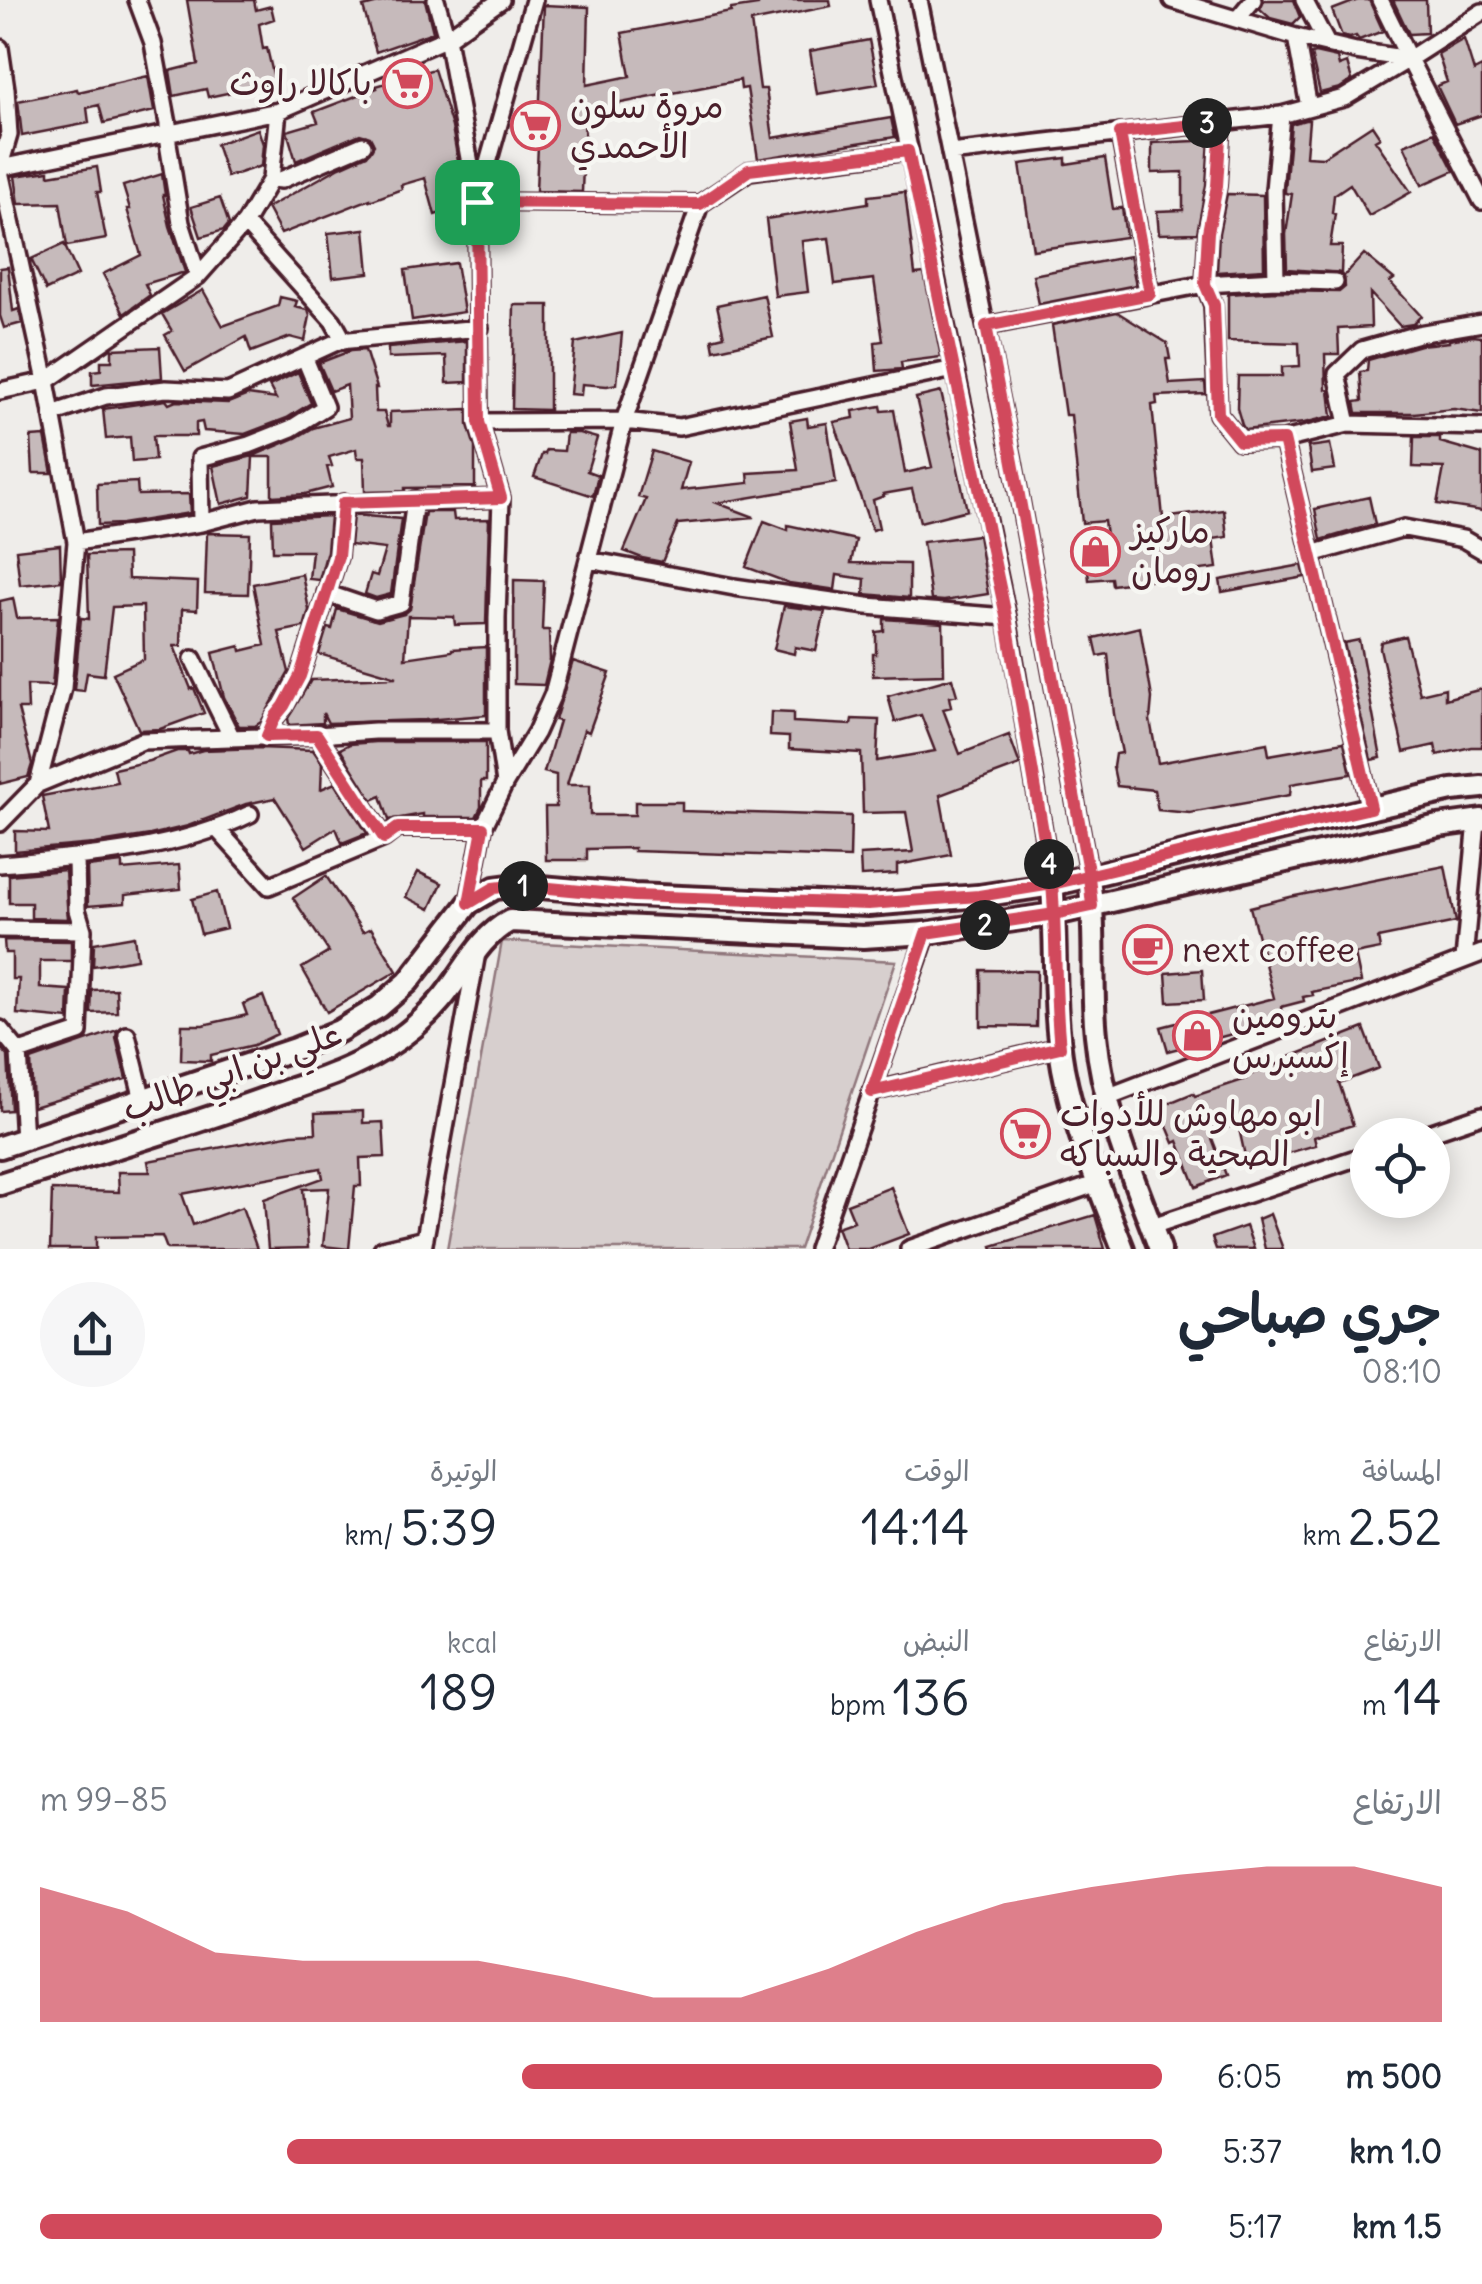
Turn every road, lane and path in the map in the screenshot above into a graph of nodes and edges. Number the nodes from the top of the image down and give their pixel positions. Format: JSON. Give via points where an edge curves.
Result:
{"nodes":[{"id":1,"x":137,"y":0,"type":"edge"},
{"id":2,"x":436,"y":0,"type":"edge"},
{"id":3,"x":501,"y":0,"type":"edge"},
{"id":4,"x":534,"y":0,"type":"edge"},
{"id":5,"x":878,"y":0,"type":"edge"},
{"id":6,"x":919,"y":0,"type":"edge"},
{"id":7,"x":1172,"y":0,"type":"edge"},
{"id":8,"x":1253,"y":0,"type":"edge"},
{"id":9,"x":1304,"y":0,"type":"edge"},
{"id":10,"x":1380,"y":0,"type":"edge"},
{"id":11,"x":1482,"y":12,"type":"edge"},
{"id":12,"x":1238,"y":18,"type":"junction"},
{"id":13,"x":1296,"y":37,"type":"junction"},
{"id":14,"x":447,"y":38,"type":"junction"},
{"id":15,"x":1326,"y":42,"type":"junction"},
{"id":16,"x":0,"y":48,"type":"edge"},
{"id":17,"x":1409,"y":59,"type":"junction"},
{"id":18,"x":1309,"y":107,"type":"junction"},
{"id":19,"x":278,"y":111,"type":"junction"},
{"id":20,"x":1280,"y":115,"type":"junction"},
{"id":21,"x":1221,"y":122,"type":"junction"},
{"id":22,"x":1120,"y":133,"type":"junction"},
{"id":23,"x":168,"y":136,"type":"junction"},
{"id":24,"x":364,"y":145,"type":"dead end"},
{"id":25,"x":908,"y":151,"type":"junction"},
{"id":26,"x":950,"y":153,"type":"junction"},
{"id":27,"x":0,"y":169,"type":"edge"},
{"id":28,"x":271,"y":179,"type":"junction"},
{"id":29,"x":1482,"y":201,"type":"edge"},
{"id":30,"x":477,"y":202,"type":"junction"},
{"id":31,"x":700,"y":204,"type":"junction"},
{"id":32,"x":245,"y":224,"type":"junction"},
{"id":33,"x":198,"y":276,"type":"junction"},
{"id":34,"x":1276,"y":280,"type":"junction"},
{"id":35,"x":1334,"y":282,"type":"dead end"},
{"id":36,"x":1205,"y":284,"type":"junction"},
{"id":37,"x":1150,"y":294,"type":"junction"},
{"id":38,"x":1482,"y":323,"type":"edge"},
{"id":39,"x":986,"y":326,"type":"junction"},
{"id":40,"x":480,"y":328,"type":"junction"},
{"id":41,"x":344,"y":341,"type":"junction"},
{"id":42,"x":306,"y":361,"type":"dead end"},
{"id":43,"x":954,"y":369,"type":"junction"},
{"id":44,"x":46,"y":381,"type":"junction"},
{"id":45,"x":0,"y":391,"type":"edge"},
{"id":46,"x":52,"y":414,"type":"junction"},
{"id":47,"x":624,"y":421,"type":"junction"},
{"id":48,"x":479,"y":422,"type":"junction"},
{"id":49,"x":1348,"y":424,"type":"junction"},
{"id":50,"x":1482,"y":427,"type":"edge"},
{"id":51,"x":1284,"y":440,"type":"junction"},
{"id":52,"x":501,"y":498,"type":"junction"},
{"id":53,"x":415,"y":500,"type":"junction"},
{"id":54,"x":343,"y":503,"type":"junction"},
{"id":55,"x":202,"y":523,"type":"junction"},
{"id":56,"x":76,"y":542,"type":"junction"},
{"id":57,"x":1482,"y":550,"type":"edge"},
{"id":58,"x":1312,"y":554,"type":"junction"},
{"id":59,"x":589,"y":560,"type":"junction"},
{"id":60,"x":326,"y":593,"type":"junction"},
{"id":61,"x":1006,"y":616,"type":"junction"},
{"id":62,"x":193,"y":659,"type":"dead end"},
{"id":63,"x":498,"y":731,"type":"junction"},
{"id":64,"x":317,"y":735,"type":"junction"},
{"id":65,"x":267,"y":736,"type":"junction"},
{"id":66,"x":232,"y":738,"type":"junction"},
{"id":67,"x":505,"y":783,"type":"junction"},
{"id":68,"x":38,"y":784,"type":"junction"},
{"id":69,"x":1482,"y":787,"type":"edge"},
{"id":70,"x":1371,"y":808,"type":"junction"},
{"id":71,"x":250,"y":814,"type":"dead end"},
{"id":72,"x":1480,"y":821,"type":"edge"},
{"id":73,"x":0,"y":823,"type":"edge"},
{"id":74,"x":483,"y":828,"type":"junction"},
{"id":75,"x":218,"y":830,"type":"junction"},
{"id":76,"x":384,"y":838,"type":"junction"},
{"id":77,"x":76,"y":858,"type":"junction"},
{"id":78,"x":0,"y":864,"type":"edge"},
{"id":79,"x":1089,"y":876,"type":"junction"},
{"id":80,"x":1052,"y":884,"type":"junction"},
{"id":81,"x":469,"y":903,"type":"junction"},
{"id":82,"x":1092,"y":906,"type":"junction"},
{"id":83,"x":1055,"y":914,"type":"junction"},
{"id":84,"x":0,"y":929,"type":"edge"},
{"id":85,"x":83,"y":930,"type":"junction"},
{"id":86,"x":926,"y":933,"type":"junction"},
{"id":87,"x":477,"y":949,"type":"junction"},
{"id":88,"x":1482,"y":952,"type":"edge"},
{"id":89,"x":1464,"y":960,"type":"junction"},
{"id":90,"x":0,"y":1029,"type":"edge"},
{"id":91,"x":127,"y":1035,"type":"dead end"},
{"id":92,"x":1060,"y":1047,"type":"junction"},
{"id":93,"x":19,"y":1052,"type":"junction"},
{"id":94,"x":872,"y":1092,"type":"junction"},
{"id":95,"x":1107,"y":1096,"type":"junction"},
{"id":96,"x":143,"y":1100,"type":"junction"},
{"id":97,"x":1482,"y":1115,"type":"edge"},
{"id":98,"x":1450,"y":1126,"type":"edge"},
{"id":99,"x":24,"y":1140,"type":"junction"},
{"id":100,"x":0,"y":1147,"type":"edge"},
{"id":101,"x":1350,"y":1160,"type":"edge"},
{"id":102,"x":1098,"y":1183,"type":"junction"},
{"id":103,"x":0,"y":1184,"type":"edge"},
{"id":104,"x":1152,"y":1226,"type":"junction"},
{"id":105,"x":424,"y":1244,"type":"edge"},
{"id":106,"x":382,"y":1249,"type":"edge"},
{"id":107,"x":817,"y":1249,"type":"edge"},
{"id":108,"x":909,"y":1249,"type":"edge"},
{"id":109,"x":1123,"y":1249,"type":"edge"},
{"id":110,"x":1160,"y":1249,"type":"edge"}],
"edges":[{"from":1,"to":23,"type":"street","via":[[153,43]]},
{"from":2,"to":14,"type":"street"},
{"from":3,"to":14,"type":"street"},
{"from":4,"to":30,"type":"street"},
{"from":5,"to":25,"type":"street"},
{"from":6,"to":26,"type":"street"},
{"from":7,"to":12,"type":"street"},
{"from":8,"to":12,"type":"street"},
{"from":9,"to":15,"type":"street"},
{"from":10,"to":17,"type":"street"},
{"from":11,"to":17,"type":"street"},
{"from":12,"to":13,"type":"street"},
{"from":13,"to":15,"type":"street"},
{"from":13,"to":18,"type":"street"},
{"from":14,"to":19,"type":"street"},
{"from":14,"to":30,"type":"street"},
{"from":15,"to":17,"type":"street"},
{"from":16,"to":27,"type":"street","via":[[9,134]]},
{"from":17,"to":18,"type":"street","via":[[1344,98]]},
{"from":17,"to":29,"type":"street"},
{"from":18,"to":20,"type":"street"},
{"from":19,"to":23,"type":"street"},
{"from":19,"to":28,"type":"street"},
{"from":20,"to":21,"type":"street"},
{"from":20,"to":34,"type":"street"},
{"from":21,"to":22,"type":"street"},
{"from":21,"to":36,"type":"street"},
{"from":22,"to":26,"type":"street"},
{"from":22,"to":37,"type":"street"},
{"from":23,"to":27,"type":"street"},
{"from":23,"to":33,"type":"street","via":[[181,223]]},
{"from":24,"to":28,"type":"street"},
{"from":25,"to":31,"type":"street","via":[[749,170]]},
{"from":25,"to":43,"type":"street"},
{"from":26,"to":39,"type":"street"},
{"from":27,"to":44,"type":"street"},
{"from":28,"to":32,"type":"street"},
{"from":30,"to":31,"type":"street"},
{"from":30,"to":40,"type":"street"},
{"from":31,"to":47,"type":"street"},
{"from":32,"to":33,"type":"street"},
{"from":32,"to":41,"type":"street"},
{"from":33,"to":44,"type":"street"},
{"from":34,"to":35,"type":"street"},
{"from":34,"to":36,"type":"street"},
{"from":36,"to":37,"type":"street"},
{"from":36,"to":51,"type":"street","via":[[1214,305],[1218,414],[1240,441]]},
{"from":37,"to":39,"type":"street"},
{"from":38,"to":49,"type":"street","via":[[1362,350],[1337,374]]},
{"from":39,"to":79,"type":"street"},
{"from":40,"to":41,"type":"street"},
{"from":40,"to":48,"type":"street"},
{"from":41,"to":46,"type":"street","via":[[228,392],[106,396]]},
{"from":42,"to":55,"type":"street","via":[[325,407],[292,428],[200,458]]},
{"from":43,"to":47,"type":"street","via":[[679,427]]},
{"from":43,"to":61,"type":"street"},
{"from":44,"to":45,"type":"street"},
{"from":44,"to":46,"type":"street"},
{"from":46,"to":56,"type":"street"},
{"from":47,"to":48,"type":"street"},
{"from":47,"to":59,"type":"street"},
{"from":48,"to":52,"type":"street"},
{"from":49,"to":50,"type":"street"},
{"from":49,"to":51,"type":"street"},
{"from":51,"to":58,"type":"street"},
{"from":52,"to":53,"type":"street"},
{"from":52,"to":63,"type":"street"},
{"from":53,"to":54,"type":"street"},
{"from":53,"to":60,"type":"street","via":[[401,604],[376,610]]},
{"from":54,"to":55,"type":"street","via":[[258,508]]},
{"from":54,"to":60,"type":"street","via":[[338,557]]},
{"from":55,"to":56,"type":"street"},
{"from":56,"to":68,"type":"street","via":[[63,688]]},
{"from":57,"to":58,"type":"street","via":[[1463,539],[1404,528]]},
{"from":58,"to":70,"type":"street"},
{"from":59,"to":61,"type":"street","via":[[867,606]]},
{"from":59,"to":67,"type":"street","via":[[553,694]]},
{"from":60,"to":65,"type":"street","via":[[300,676]]},
{"from":61,"to":80,"type":"street"},
{"from":62,"to":66,"type":"street"},
{"from":63,"to":64,"type":"street"},
{"from":63,"to":67,"type":"street"},
{"from":64,"to":65,"type":"street"},
{"from":64,"to":76,"type":"street"},
{"from":65,"to":66,"type":"street"},
{"from":66,"to":68,"type":"street","via":[[142,740]]},
{"from":67,"to":74,"type":"street"},
{"from":68,"to":73,"type":"street"},
{"from":69,"to":70,"type":"main road"},
{"from":70,"to":79,"type":"main road"},
{"from":71,"to":75,"type":"street"},
{"from":72,"to":82,"type":"main road","name":"علي بن ابي طالب"},
{"from":72,"to":89,"type":"street"},
{"from":74,"to":76,"type":"street","via":[[398,828]]},
{"from":74,"to":81,"type":"street"},
{"from":75,"to":76,"type":"street","via":[[268,886]]},
{"from":75,"to":77,"type":"street"},
{"from":77,"to":78,"type":"street"},
{"from":77,"to":85,"type":"street"},
{"from":79,"to":80,"type":"main road"},
{"from":79,"to":82,"type":"main road"},
{"from":80,"to":81,"type":"main road","via":[[868,904],[518,885],[494,888]]},
{"from":80,"to":83,"type":"main road"},
{"from":81,"to":96,"type":"main road","name":"علي بن ابي طالب","via":[[408,982],[340,1031]]},
{"from":82,"to":83,"type":"main road","name":"علي بن ابي طالب"},
{"from":82,"to":95,"type":"main road","via":[[1096,1036]]},
{"from":83,"to":86,"type":"main road","name":"علي بن ابي طالب"},
{"from":83,"to":92,"type":"main road"},
{"from":84,"to":85,"type":"street"},
{"from":85,"to":93,"type":"street","via":[[79,1032]]},
{"from":86,"to":87,"type":"main road","name":"علي بن ابي طالب","via":[[862,937],[521,920],[500,926]]},
{"from":86,"to":94,"type":"street"},
{"from":87,"to":103,"type":"main road","name":"علي بن ابي طالب","via":[[429,1012],[350,1068]]},
{"from":87,"to":105,"type":"street"},
{"from":88,"to":89,"type":"street"},
{"from":89,"to":95,"type":"street"},
{"from":90,"to":93,"type":"street"},
{"from":91,"to":96,"type":"street"},
{"from":92,"to":94,"type":"street"},
{"from":92,"to":102,"type":"main road","via":[[1075,1124]]},
{"from":93,"to":99,"type":"street"},
{"from":94,"to":107,"type":"street"},
{"from":95,"to":104,"type":"main road"},
{"from":96,"to":99,"type":"main road","name":"علي بن ابي طالب"},
{"from":97,"to":98,"type":"street"},
{"from":99,"to":100,"type":"main road","name":"علي بن ابي طالب"},
{"from":101,"to":104,"type":"street"},
{"from":102,"to":108,"type":"street"},
{"from":102,"to":109,"type":"main road"},
{"from":104,"to":110,"type":"main road"},
{"from":105,"to":106,"type":"street"}]}
